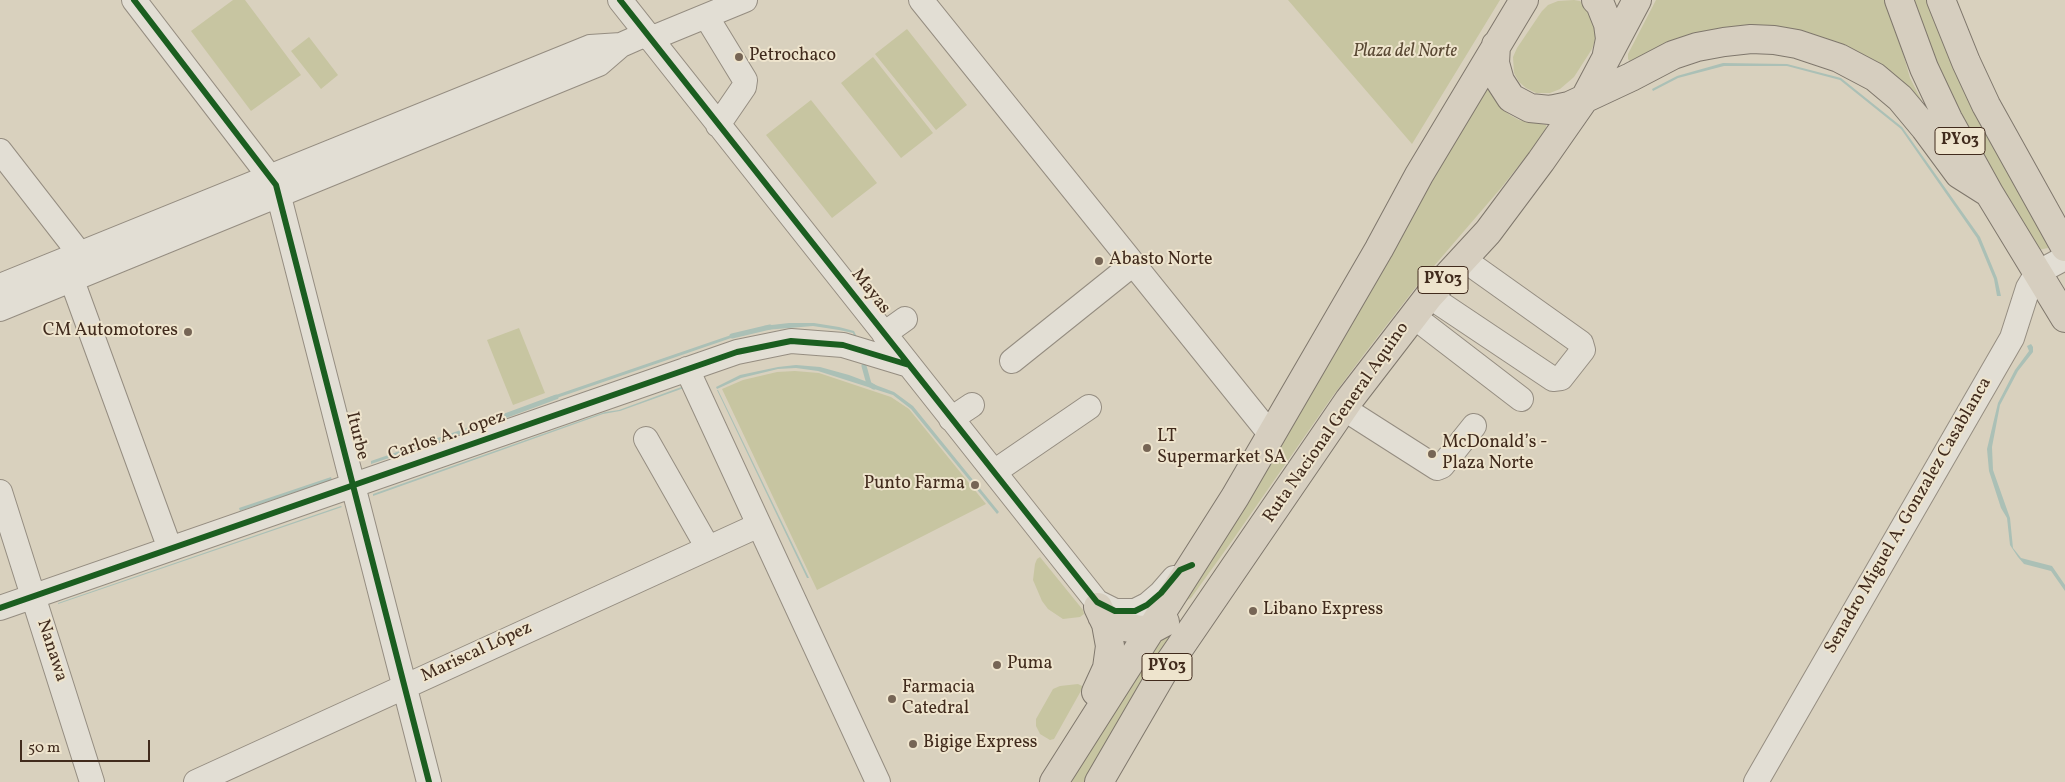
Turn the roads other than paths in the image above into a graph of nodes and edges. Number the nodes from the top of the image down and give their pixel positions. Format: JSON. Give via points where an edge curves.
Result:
{"nodes":[{"id":1,"x":134,"y":0,"type":"edge"},
{"id":2,"x":620,"y":0,"type":"edge"},
{"id":3,"x":745,"y":0,"type":"edge"},
{"id":4,"x":921,"y":0,"type":"edge"},
{"id":5,"x":1637,"y":0,"type":"edge"},
{"id":6,"x":1899,"y":0,"type":"edge"},
{"id":7,"x":1941,"y":0,"type":"edge"},
{"id":8,"x":1525,"y":2,"type":"edge"},
{"id":9,"x":1604,"y":8,"type":"edge"},
{"id":10,"x":706,"y":16,"type":"junction"},
{"id":11,"x":648,"y":36,"type":"junction"},
{"id":12,"x":1496,"y":45,"type":"junction"},
{"id":13,"x":1607,"y":58,"type":"junction"},
{"id":14,"x":1585,"y":98,"type":"junction"},
{"id":15,"x":718,"y":125,"type":"junction"},
{"id":16,"x":0,"y":150,"type":"edge"},
{"id":17,"x":275,"y":185,"type":"junction"},
{"id":18,"x":1989,"y":193,"type":"junction"},
{"id":19,"x":2065,"y":247,"type":"edge"},
{"id":20,"x":2065,"y":258,"type":"edge"},
{"id":21,"x":1463,"y":259,"type":"junction"},
{"id":22,"x":1133,"y":264,"type":"junction"},
{"id":23,"x":76,"y":267,"type":"junction"},
{"id":24,"x":2038,"y":273,"type":"junction"},
{"id":25,"x":0,"y":286,"type":"edge"},
{"id":26,"x":1421,"y":306,"type":"junction"},
{"id":27,"x":0,"y":309,"type":"edge"},
{"id":28,"x":2065,"y":318,"type":"edge"},
{"id":29,"x":905,"y":319,"type":"dead end"},
{"id":30,"x":884,"y":334,"type":"junction"},
{"id":31,"x":1012,"y":361,"type":"dead end"},
{"id":32,"x":909,"y":365,"type":"junction"},
{"id":33,"x":687,"y":369,"type":"junction"},
{"id":34,"x":1521,"y":399,"type":"dead end"},
{"id":35,"x":972,"y":404,"type":"dead end"},
{"id":36,"x":1089,"y":407,"type":"dead end"},
{"id":37,"x":1343,"y":408,"type":"junction"},
{"id":38,"x":951,"y":419,"type":"junction"},
{"id":39,"x":1474,"y":426,"type":"dead end"},
{"id":40,"x":1271,"y":435,"type":"junction"},
{"id":41,"x":646,"y":439,"type":"dead end"},
{"id":42,"x":994,"y":472,"type":"junction"},
{"id":43,"x":353,"y":486,"type":"junction"},
{"id":44,"x":0,"y":492,"type":"edge"},
{"id":45,"x":759,"y":525,"type":"junction"},
{"id":46,"x":708,"y":548,"type":"junction"},
{"id":47,"x":170,"y":549,"type":"junction"},
{"id":48,"x":1192,"y":565,"type":"junction"},
{"id":49,"x":1235,"y":568,"type":"junction"},
{"id":50,"x":33,"y":596,"type":"junction"},
{"id":51,"x":0,"y":608,"type":"edge"},
{"id":52,"x":1099,"y":609,"type":"junction"},
{"id":53,"x":1152,"y":629,"type":"junction"},
{"id":54,"x":405,"y":686,"type":"junction"},
{"id":55,"x":1081,"y":738,"type":"junction"},
{"id":56,"x":1100,"y":780,"type":"edge"},
{"id":57,"x":92,"y":782,"type":"edge"},
{"id":58,"x":196,"y":782,"type":"edge"},
{"id":59,"x":429,"y":782,"type":"edge"},
{"id":60,"x":878,"y":782,"type":"edge"},
{"id":61,"x":1054,"y":782,"type":"edge"},
{"id":62,"x":1064,"y":782,"type":"edge"},
{"id":63,"x":1756,"y":782,"type":"edge"}],
"edges":[{"from":1,"to":17,"type":"street"},
{"from":2,"to":11,"type":"street","name":"Mayas"},
{"from":3,"to":10,"type":"street"},
{"from":4,"to":22,"type":"street"},
{"from":5,"to":13,"type":"highway","name":"Ruta Nacional General Aquino","number":"PY03"},
{"from":6,"to":18,"type":"highway","number":"PY03","via":[[1924,68]]},
{"from":7,"to":19,"type":"highway","number":"PY03","via":[[1986,105]]},
{"from":8,"to":12,"type":"highway","number":"PY03"},
{"from":9,"to":13,"type":"highway","via":[[1610,39]]},
{"from":10,"to":11,"type":"street"},
{"from":10,"to":15,"type":"street","via":[[745,77],[744,86]]},
{"from":11,"to":15,"type":"street","name":"Mayas"},
{"from":11,"to":17,"type":"street","via":[[620,45],[599,64]]},
{"from":12,"to":14,"type":"highway","via":[[1495,63],[1500,81],[1511,98],[1530,108],[1550,110]]},
{"from":12,"to":40,"type":"highway","number":"PY03"},
{"from":13,"to":14,"type":"highway","name":"Ruta Nacional General Aquino","number":"PY03"},
{"from":14,"to":18,"type":"highway","via":[[1672,55],[1697,47],[1751,39],[1797,44],[1839,58],[1875,77],[1900,98],[1959,174]]},
{"from":14,"to":21,"type":"highway","name":"Ruta Nacional General Aquino","number":"PY03","via":[[1499,218]]},
{"from":15,"to":30,"type":"street","name":"Mayas"},
{"from":16,"to":23,"type":"street"},
{"from":17,"to":23,"type":"street"},
{"from":17,"to":43,"type":"street","name":"Iturbe"},
{"from":18,"to":24,"type":"highway","number":"PY03"},
{"from":20,"to":24,"type":"street"},
{"from":21,"to":26,"type":"highway","name":"Ruta Nacional General Aquino","number":"PY03"},
{"from":21,"to":26,"type":"street","via":[[1582,343],[1583,350],[1560,378],[1553,379]]},
{"from":22,"to":31,"type":"street"},
{"from":22,"to":40,"type":"street"},
{"from":23,"to":25,"type":"street"},
{"from":23,"to":27,"type":"street"},
{"from":23,"to":47,"type":"street"},
{"from":24,"to":28,"type":"highway","number":"PY03"},
{"from":24,"to":63,"type":"street","name":"Senadro Miguel A. Gonzalez Casablanca","via":[[2028,288],[2012,338]]},
{"from":26,"to":34,"type":"street"},
{"from":26,"to":37,"type":"highway","name":"Ruta Nacional General Aquino","number":"PY03"},
{"from":29,"to":30,"type":"street"},
{"from":30,"to":32,"type":"street","name":"Mayas"},
{"from":32,"to":33,"type":"street","name":"Carlos A. Lopez","via":[[843,345],[791,341],[737,352]]},
{"from":32,"to":38,"type":"street","name":"Mayas"},
{"from":33,"to":43,"type":"street","name":"Carlos A. Lopez"},
{"from":33,"to":45,"type":"street"},
{"from":35,"to":38,"type":"street"},
{"from":36,"to":42,"type":"street"},
{"from":37,"to":39,"type":"street","via":[[1437,468]]},
{"from":37,"to":49,"type":"highway","name":"Ruta Nacional General Aquino","number":"PY03"},
{"from":38,"to":42,"type":"street","name":"Mayas"},
{"from":40,"to":48,"type":"highway","number":"PY03"},
{"from":41,"to":46,"type":"street"},
{"from":42,"to":52,"type":"street","name":"Mayas"},
{"from":43,"to":47,"type":"street","name":"Carlos A. Lopez"},
{"from":43,"to":54,"type":"street","name":"Iturbe"},
{"from":44,"to":50,"type":"street","name":"Nanawa"},
{"from":45,"to":46,"type":"street","name":"Mariscal López"},
{"from":45,"to":60,"type":"street"},
{"from":46,"to":54,"type":"street","name":"Mariscal López"},
{"from":47,"to":50,"type":"street","name":"Carlos A. Lopez"},
{"from":48,"to":52,"type":"street","via":[[1180,570],[1147,606],[1135,611]]},
{"from":48,"to":53,"type":"highway","number":"PY03"},
{"from":49,"to":53,"type":"highway","via":[[1216,578],[1181,614]]},
{"from":49,"to":56,"type":"highway","name":"Ruta Nacional General Aquino","number":"PY03","via":[[1163,672]]},
{"from":50,"to":51,"type":"street","name":"Carlos A. Lopez"},
{"from":50,"to":57,"type":"street","name":"Nanawa"},
{"from":52,"to":53,"type":"highway","via":[[1117,625],[1127,629]]},
{"from":52,"to":55,"type":"highway","via":[[1108,635],[1110,656],[1104,678],[1086,710]]},
{"from":53,"to":55,"type":"highway","number":"PY03"},
{"from":54,"to":58,"type":"street","name":"Mariscal López"},
{"from":54,"to":59,"type":"street","name":"Iturbe"},
{"from":55,"to":61,"type":"highway","number":"PY03"},
{"from":55,"to":62,"type":"street","via":[[1070,774]]}]}
